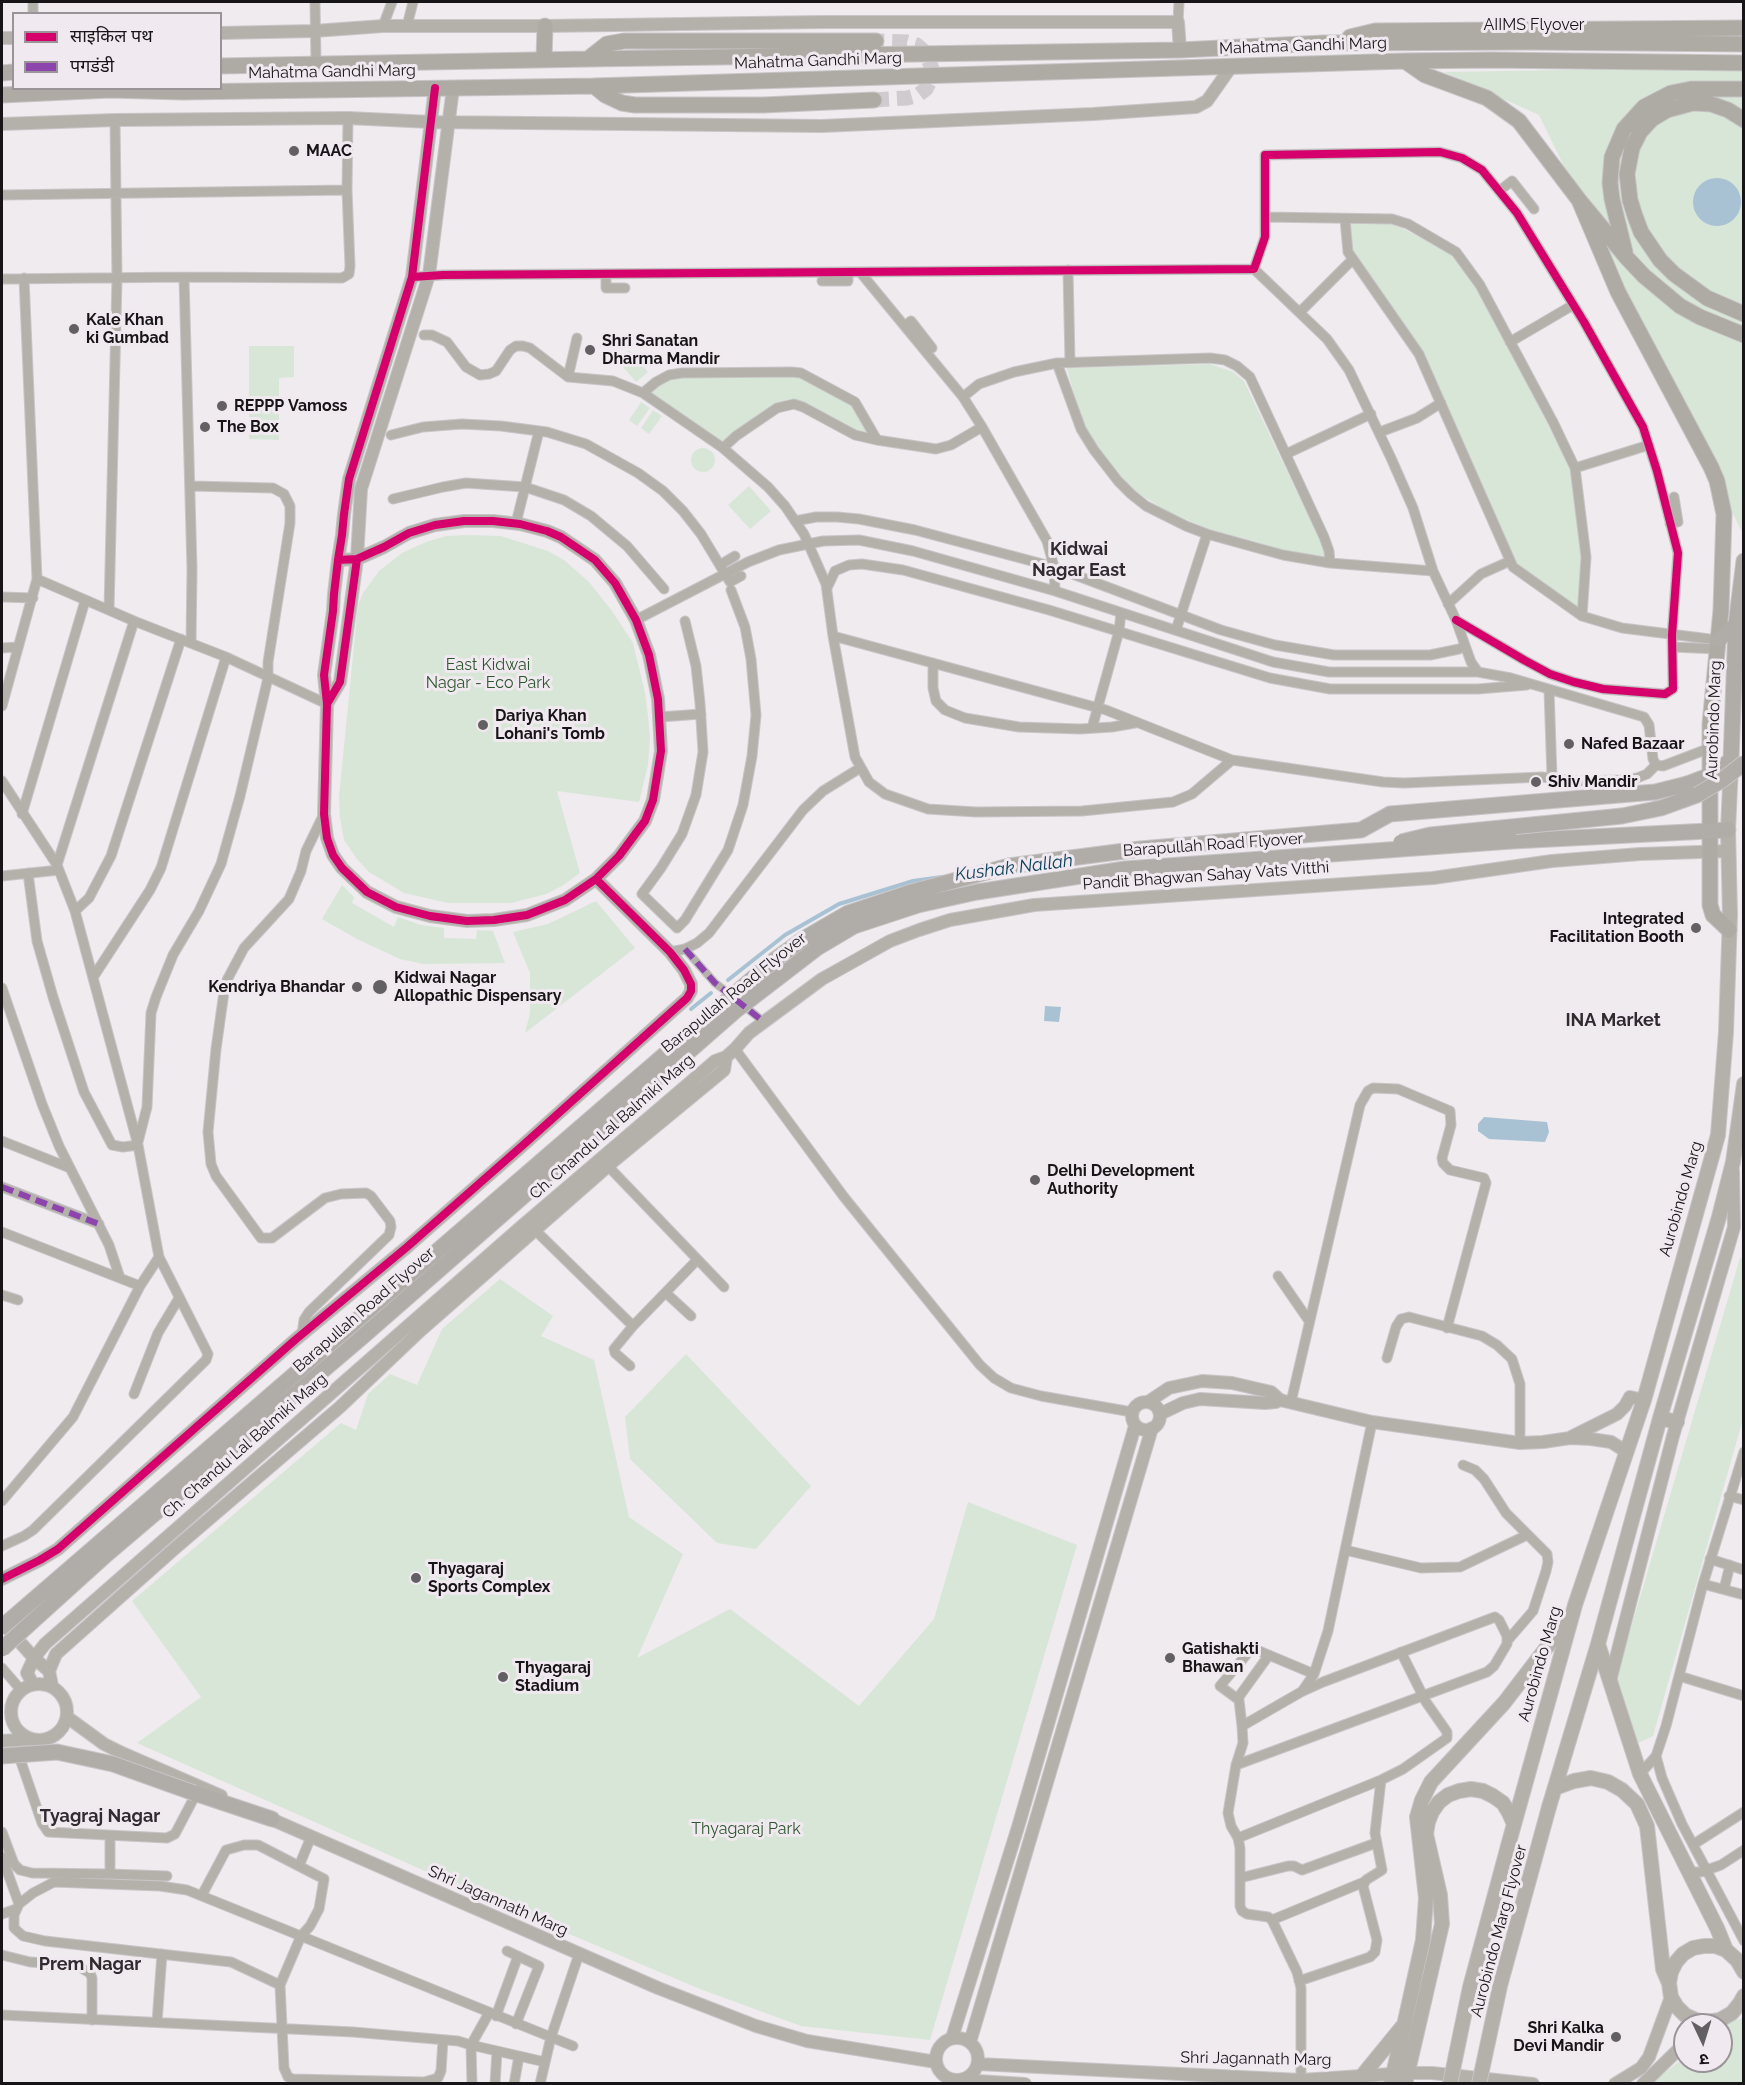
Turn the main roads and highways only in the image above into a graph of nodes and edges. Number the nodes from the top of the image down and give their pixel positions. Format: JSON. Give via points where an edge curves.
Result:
{"nodes":[{"id":1,"x":544,"y":26,"type":"road end"},
{"id":2,"x":1743,"y":28,"type":"edge"},
{"id":3,"x":876,"y":41,"type":"tunnel mouth"},
{"id":4,"x":1324,"y":43,"type":"junction"},
{"id":5,"x":1743,"y":44,"type":"edge"},
{"id":6,"x":588,"y":58,"type":"junction"},
{"id":7,"x":544,"y":60,"type":"junction"},
{"id":8,"x":1406,"y":61,"type":"junction"},
{"id":9,"x":1743,"y":63,"type":"edge"},
{"id":10,"x":222,"y":66,"type":"edge"},
{"id":11,"x":594,"y":86,"type":"junction"},
{"id":12,"x":1743,"y":89,"type":"edge"},
{"id":13,"x":2,"y":95,"type":"edge"},
{"id":14,"x":874,"y":100,"type":"tunnel mouth"},
{"id":15,"x":1743,"y":120,"type":"edge"},
{"id":16,"x":1579,"y":200,"type":"junction"},
{"id":17,"x":1627,"y":258,"type":"junction"},
{"id":18,"x":1743,"y":314,"type":"edge"},
{"id":19,"x":1743,"y":335,"type":"edge"},
{"id":20,"x":1743,"y":561,"type":"edge"},
{"id":21,"x":1736,"y":625,"type":"junction"},
{"id":22,"x":1718,"y":644,"type":"junction"},
{"id":23,"x":1734,"y":662,"type":"junction"},
{"id":24,"x":1737,"y":762,"type":"edge"},
{"id":25,"x":1711,"y":775,"type":"junction"},
{"id":26,"x":1711,"y":831,"type":"junction"},
{"id":27,"x":1728,"y":831,"type":"junction"},
{"id":28,"x":1358,"y":852,"type":"junction"},
{"id":29,"x":1730,"y":930,"type":"junction"},
{"id":30,"x":1743,"y":1084,"type":"edge"},
{"id":31,"x":1738,"y":1163,"type":"edge"},
{"id":32,"x":1660,"y":1418,"type":"junction"},
{"id":33,"x":1677,"y":1422,"type":"road end"},
{"id":34,"x":1575,"y":1605,"type":"junction"},
{"id":35,"x":2,"y":1627,"type":"edge"},
{"id":36,"x":1598,"y":1644,"type":"junction"},
{"id":37,"x":2,"y":1649,"type":"edge"},
{"id":38,"x":2,"y":1756,"type":"edge"},
{"id":39,"x":1555,"y":1788,"type":"junction"},
{"id":40,"x":272,"y":1819,"type":"road end"},
{"id":41,"x":1514,"y":1824,"type":"junction"},
{"id":42,"x":1675,"y":1846,"type":"junction"},
{"id":43,"x":1651,"y":1855,"type":"junction"},
{"id":44,"x":1726,"y":1950,"type":"junction"},
{"id":45,"x":1743,"y":1972,"type":"edge"},
{"id":46,"x":1669,"y":1983,"type":"junction"},
{"id":47,"x":1742,"y":2001,"type":"edge"},
{"id":48,"x":1683,"y":2013,"type":"edge"},
{"id":49,"x":1732,"y":2013,"type":"edge"},
{"id":50,"x":1405,"y":2023,"type":"junction"},
{"id":51,"x":1362,"y":2076,"type":"road end"},
{"id":52,"x":1399,"y":2079,"type":"edge"},
{"id":53,"x":1449,"y":2084,"type":"edge"},
{"id":54,"x":1479,"y":2084,"type":"edge"}],
"edges":[{"from":1,"to":7,"type":"main road"},
{"from":2,"to":4,"type":"main road","via":[[1375,31]]},
{"from":3,"to":6,"type":"main road","via":[[624,41],[607,44]]},
{"from":4,"to":5,"type":"main road","name":"AIIMS Flyover"},
{"from":4,"to":6,"type":"main road","name":"Mahatma Gandhi Marg","via":[[1180,50]]},
{"from":6,"to":7,"type":"main road","name":"Mahatma Gandhi Marg"},
{"from":7,"to":10,"type":"main road","name":"Mahatma Gandhi Marg"},
{"from":8,"to":9,"type":"main road"},
{"from":8,"to":11,"type":"main road","name":"Mahatma Gandhi Marg"},
{"from":8,"to":16,"type":"main road","name":"Mahatma Gandhi Marg","via":[[1425,75],[1487,98],[1513,116],[1529,131]]},
{"from":11,"to":13,"type":"main road","name":"Mahatma Gandhi Marg","via":[[110,90]]},
{"from":11,"to":14,"type":"main road","via":[[605,95],[634,105]]},
{"from":12,"to":17,"type":"main road","via":[[1691,88],[1671,93],[1644,107],[1624,129],[1612,157],[1610,183]]},
{"from":15,"to":18,"type":"main road","via":[[1720,107],[1702,103],[1667,110],[1652,119],[1635,140],[1627,165],[1630,200],[1641,232],[1660,260],[1707,298]]},
{"from":16,"to":17,"type":"main road"},
{"from":16,"to":22,"type":"main road","via":[[1618,292],[1716,481],[1724,514]]},
{"from":17,"to":19,"type":"main road","via":[[1680,306]]},
{"from":20,"to":21,"type":"highway","name":"Aurobindo Marg"},
{"from":21,"to":22,"type":"highway"},
{"from":21,"to":23,"type":"highway","name":"Aurobindo Marg"},
{"from":22,"to":23,"type":"highway"},
{"from":22,"to":25,"type":"main road","via":[[1710,724]]},
{"from":23,"to":24,"type":"highway","name":"Aurobindo Marg"},
{"from":24,"to":25,"type":"highway","name":"Barapullah Road Flyover"},
{"from":24,"to":27,"type":"main road","name":"Aurobindo Marg"},
{"from":24,"to":28,"type":"highway","bridge":true,"via":[[1722,780],[1697,795],[1661,808],[1622,816],[1430,836]]},
{"from":25,"to":26,"type":"main road"},
{"from":25,"to":35,"type":"highway","name":"Barapullah Road Flyover","bridge":true,"via":[[1655,792],[1390,814],[1361,830],[1140,849],[1009,866],[848,913],[764,968]]},
{"from":26,"to":27,"type":"highway","name":"Barapullah Road Flyover"},
{"from":26,"to":28,"type":"highway","name":"Barapullah Road Flyover","bridge":true},
{"from":26,"to":29,"type":"main road","via":[[1710,905],[1713,915]]},
{"from":27,"to":29,"type":"main road","name":"Aurobindo Marg"},
{"from":28,"to":37,"type":"highway","name":"Barapullah Road Flyover","bridge":true,"via":[[1125,869],[1053,879],[918,905],[845,931],[735,1011]]},
{"from":29,"to":34,"type":"main road","name":"Aurobindo Marg","via":[[1718,1135],[1637,1399],[1627,1452]]},
{"from":30,"to":31,"type":"main road"},
{"from":31,"to":32,"type":"main road"},
{"from":32,"to":33,"type":"main road"},
{"from":32,"to":36,"type":"main road"},
{"from":34,"to":41,"type":"main road","name":"Aurobindo Marg"},
{"from":34,"to":50,"type":"main road","via":[[1504,1703],[1431,1782],[1422,1800],[1417,1817],[1426,1898],[1423,1940]]},
{"from":36,"to":39,"type":"main road"},
{"from":36,"to":42,"type":"main road","via":[[1640,1774]]},
{"from":38,"to":40,"type":"highway","bridge":true,"via":[[57,1752],[113,1764]]},
{"from":39,"to":43,"type":"main road","via":[[1591,1778],[1622,1790],[1637,1804],[1647,1826]]},
{"from":39,"to":54,"type":"main road","name":"Aurobindo Marg Flyover","bridge":true,"via":[[1500,1986]]},
{"from":41,"to":52,"type":"main road","via":[[1503,1803],[1483,1791],[1459,1791],[1439,1802],[1432,1812],[1426,1834],[1440,1895],[1442,1924]]},
{"from":41,"to":53,"type":"main road","name":"Aurobindo Marg Flyover","bridge":true,"via":[[1470,1987]]},
{"from":42,"to":43,"type":"main road","via":[[1656,1845]]},
{"from":42,"to":44,"type":"main road"},
{"from":43,"to":46,"type":"main road","via":[[1663,1969]]},
{"from":44,"to":45,"type":"main road"},
{"from":44,"to":46,"type":"main road","via":[[1715,1946],[1693,1948],[1676,1962]]},
{"from":46,"to":48,"type":"main road","via":[[1671,1997]]},
{"from":47,"to":49,"type":"main road"},
{"from":50,"to":51,"type":"main road"},
{"from":50,"to":52,"type":"main road"}]}
